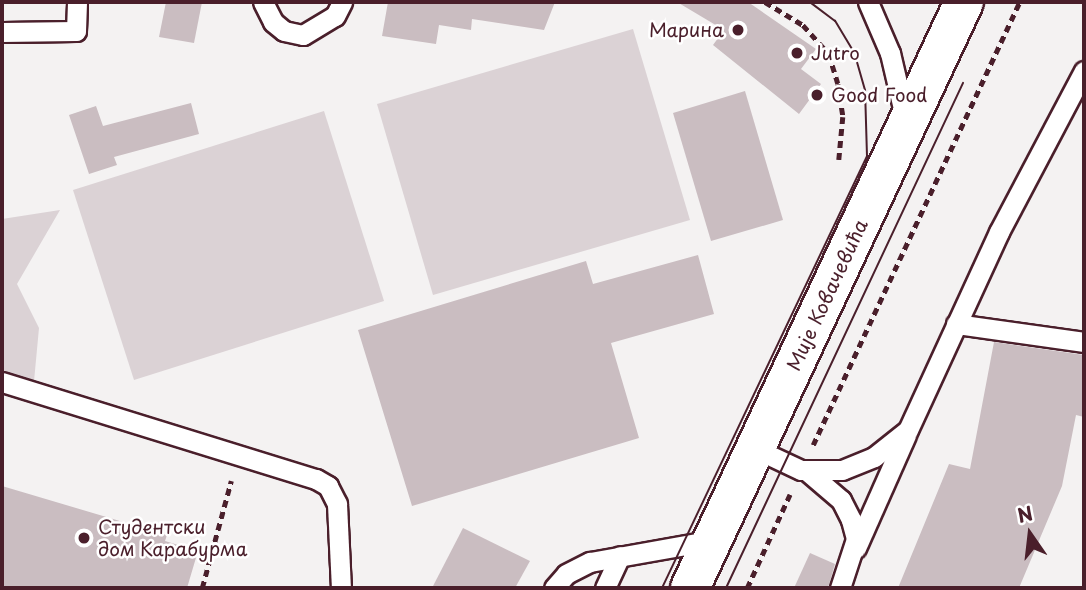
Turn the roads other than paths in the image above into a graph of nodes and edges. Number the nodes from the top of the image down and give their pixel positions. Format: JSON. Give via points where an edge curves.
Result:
{"nodes":[{"id":1,"x":77,"y":2,"type":"edge"},
{"id":2,"x":264,"y":2,"type":"edge"},
{"id":3,"x":342,"y":2,"type":"edge"},
{"id":4,"x":868,"y":2,"type":"edge"},
{"id":5,"x":964,"y":2,"type":"edge"},
{"id":6,"x":2,"y":32,"type":"edge"},
{"id":7,"x":1084,"y":71,"type":"edge"},
{"id":8,"x":907,"y":124,"type":"junction"},
{"id":9,"x":956,"y":324,"type":"junction"},
{"id":10,"x":1084,"y":342,"type":"edge"},
{"id":11,"x":2,"y":382,"type":"edge"},
{"id":12,"x":908,"y":430,"type":"junction"},
{"id":13,"x":754,"y":449,"type":"junction"},
{"id":14,"x":804,"y":470,"type":"junction"},
{"id":15,"x":713,"y":540,"type":"junction"},
{"id":16,"x":854,"y":553,"type":"junction"},
{"id":17,"x":620,"y":556,"type":"junction"},
{"id":18,"x":341,"y":588,"type":"edge"},
{"id":19,"x":554,"y":588,"type":"edge"},
{"id":20,"x":605,"y":588,"type":"edge"},
{"id":21,"x":690,"y":588,"type":"edge"},
{"id":22,"x":840,"y":588,"type":"edge"}],
"edges":[{"from":1,"to":6,"type":"lane","via":[[76,31]]},
{"from":2,"to":3,"type":"lane","via":[[279,26],[293,35],[303,35],[335,16]]},
{"from":4,"to":8,"type":"lane","via":[[890,53]]},
{"from":5,"to":8,"type":"main road","name":"Мије Ковачевића"},
{"from":7,"to":9,"type":"lane"},
{"from":8,"to":13,"type":"main road","name":"Мије Ковачевића"},
{"from":9,"to":10,"type":"lane"},
{"from":9,"to":12,"type":"lane"},
{"from":11,"to":18,"type":"lane","via":[[328,486],[337,504]]},
{"from":12,"to":14,"type":"lane","via":[[874,457],[853,466]]},
{"from":12,"to":16,"type":"lane"},
{"from":13,"to":14,"type":"lane"},
{"from":13,"to":15,"type":"main road","name":"Мије Ковачевића"},
{"from":14,"to":16,"type":"lane","via":[[841,500],[856,539]]},
{"from":15,"to":17,"type":"lane"},
{"from":15,"to":21,"type":"main road","name":"Мије Ковачевића"},
{"from":16,"to":22,"type":"lane"},
{"from":17,"to":19,"type":"lane","via":[[581,565]]},
{"from":17,"to":20,"type":"lane"}]}
